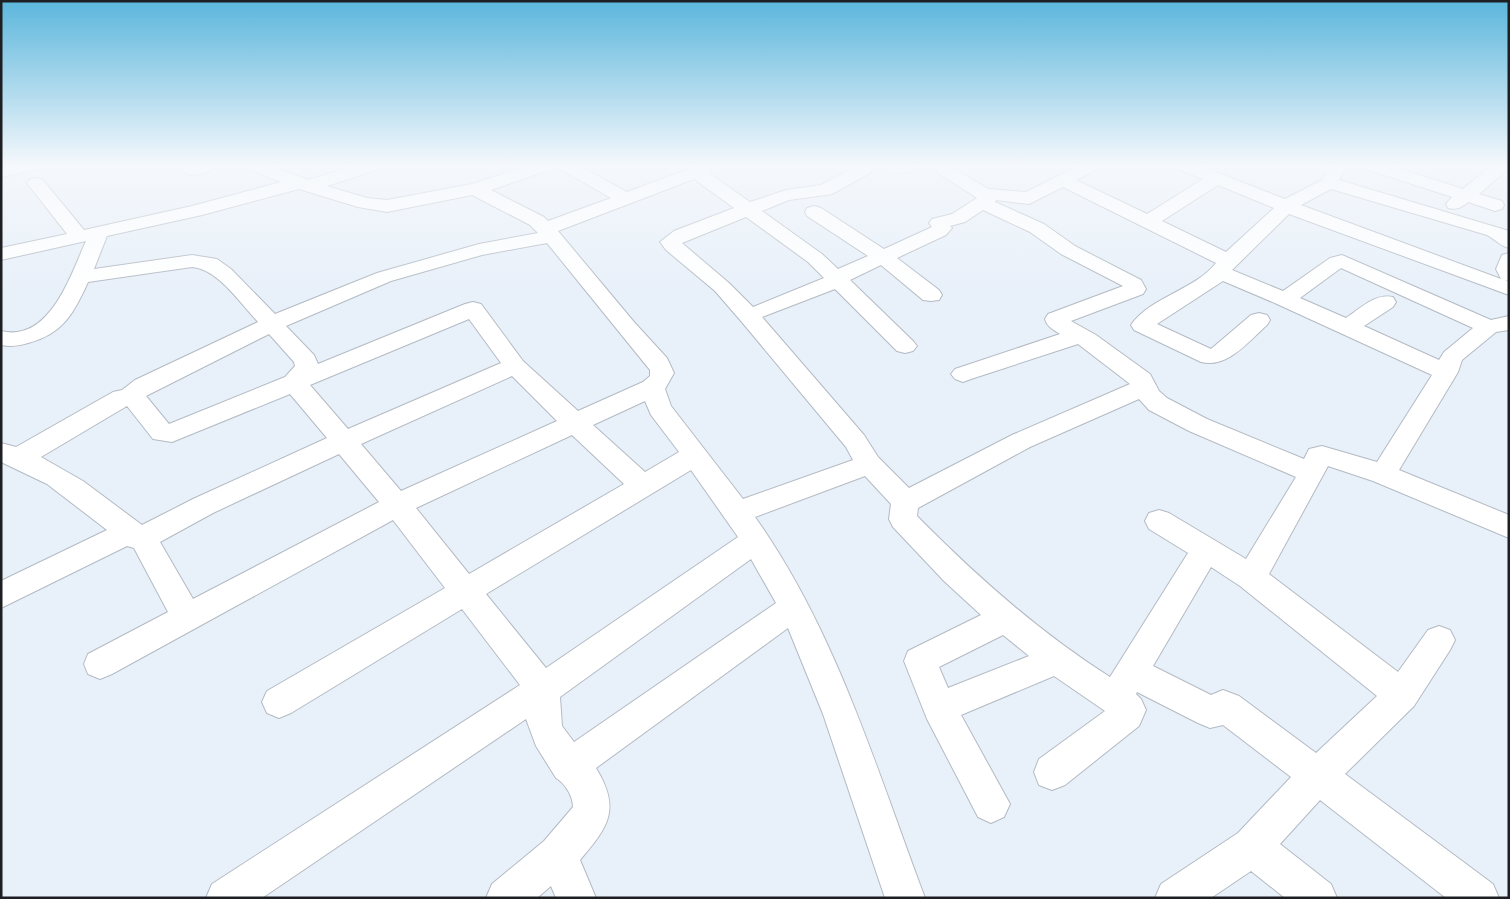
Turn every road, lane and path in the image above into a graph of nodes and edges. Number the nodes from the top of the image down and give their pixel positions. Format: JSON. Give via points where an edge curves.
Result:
{"nodes":[{"id":1,"x":55,"y":207,"type":"edge"},
{"id":2,"x":211,"y":207,"type":"edge"},
{"id":3,"x":510,"y":207,"type":"edge"},
{"id":4,"x":605,"y":207,"type":"edge"},
{"id":5,"x":750,"y":207,"type":"edge"},
{"id":6,"x":975,"y":207,"type":"edge"},
{"id":7,"x":1001,"y":207,"type":"edge"},
{"id":8,"x":1119,"y":207,"type":"edge"},
{"id":9,"x":1171,"y":207,"type":"edge"},
{"id":10,"x":1285,"y":207,"type":"edge"},
{"id":11,"x":1289,"y":207,"type":"edge"},
{"id":12,"x":1410,"y":207,"type":"edge"},
{"id":13,"x":1451,"y":207,"type":"edge"},
{"id":14,"x":747,"y":208,"type":"junction"},
{"id":15,"x":814,"y":212,"type":"dead end"},
{"id":16,"x":1440,"y":216,"type":"junction"},
{"id":17,"x":1149,"y":221,"type":"junction"},
{"id":18,"x":100,"y":231,"type":"junction"},
{"id":19,"x":548,"y":233,"type":"junction"},
{"id":20,"x":79,"y":236,"type":"junction"},
{"id":21,"x":1507,"y":238,"type":"edge"},
{"id":22,"x":2,"y":251,"type":"edge"},
{"id":23,"x":882,"y":256,"type":"junction"},
{"id":24,"x":1509,"y":259,"type":"edge"},
{"id":25,"x":1224,"y":266,"type":"junction"},
{"id":26,"x":1509,"y":275,"type":"edge"},
{"id":27,"x":79,"y":277,"type":"junction"},
{"id":28,"x":838,"y":280,"type":"junction"},
{"id":29,"x":1509,"y":289,"type":"edge"},
{"id":30,"x":931,"y":295,"type":"dead end"},
{"id":31,"x":1285,"y":299,"type":"junction"},
{"id":32,"x":1385,"y":302,"type":"dead end"},
{"id":33,"x":761,"y":311,"type":"dead end"},
{"id":34,"x":1259,"y":320,"type":"dead end"},
{"id":35,"x":273,"y":323,"type":"junction"},
{"id":36,"x":1501,"y":326,"type":"edge"},
{"id":37,"x":1348,"y":327,"type":"junction"},
{"id":38,"x":1081,"y":337,"type":"junction"},
{"id":39,"x":1,"y":338,"type":"edge"},
{"id":40,"x":905,"y":346,"type":"dead end"},
{"id":41,"x":515,"y":366,"type":"junction"},
{"id":42,"x":1446,"y":372,"type":"junction"},
{"id":43,"x":963,"y":374,"type":"dead end"},
{"id":44,"x":294,"y":382,"type":"junction"},
{"id":45,"x":652,"y":388,"type":"junction"},
{"id":46,"x":1144,"y":388,"type":"junction"},
{"id":47,"x":122,"y":398,"type":"dead end"},
{"id":48,"x":575,"y":423,"type":"junction"},
{"id":49,"x":344,"y":441,"type":"junction"},
{"id":50,"x":11,"y":454,"type":"edge"},
{"id":51,"x":695,"y":455,"type":"junction"},
{"id":52,"x":869,"y":464,"type":"junction"},
{"id":53,"x":1313,"y":472,"type":"junction"},
{"id":54,"x":1383,"y":474,"type":"junction"},
{"id":55,"x":643,"y":486,"type":"junction"},
{"id":56,"x":906,"y":502,"type":"junction"},
{"id":57,"x":397,"y":505,"type":"junction"},
{"id":58,"x":736,"y":513,"type":"junction"},
{"id":59,"x":1159,"y":521,"type":"dead end"},
{"id":60,"x":1509,"y":527,"type":"edge"},
{"id":61,"x":136,"y":535,"type":"junction"},
{"id":62,"x":756,"y":540,"type":"junction"},
{"id":63,"x":1206,"y":550,"type":"junction"},
{"id":64,"x":1252,"y":577,"type":"junction"},
{"id":65,"x":465,"y":590,"type":"junction"},
{"id":66,"x":1,"y":595,"type":"edge"},
{"id":67,"x":794,"y":607,"type":"junction"},
{"id":68,"x":187,"y":617,"type":"junction"},
{"id":69,"x":1004,"y":618,"type":"junction"},
{"id":70,"x":1439,"y":640,"type":"dead end"},
{"id":71,"x":1056,"y":660,"type":"junction"},
{"id":72,"x":100,"y":664,"type":"dead end"},
{"id":73,"x":1123,"y":685,"type":"junction"},
{"id":74,"x":543,"y":689,"type":"junction"},
{"id":75,"x":1402,"y":695,"type":"junction"},
{"id":76,"x":279,"y":702,"type":"dead end"},
{"id":77,"x":939,"y":708,"type":"junction"},
{"id":78,"x":569,"y":766,"type":"junction"},
{"id":79,"x":1052,"y":772,"type":"dead end"},
{"id":80,"x":1317,"y":776,"type":"junction"},
{"id":81,"x":991,"y":804,"type":"dead end"},
{"id":82,"x":1252,"y":847,"type":"junction"},
{"id":83,"x":558,"y":855,"type":"junction"},
{"id":84,"x":226,"y":898,"type":"edge"},
{"id":85,"x":506,"y":898,"type":"edge"},
{"id":86,"x":576,"y":898,"type":"edge"},
{"id":87,"x":905,"y":898,"type":"edge"},
{"id":88,"x":1175,"y":898,"type":"edge"},
{"id":89,"x":1317,"y":898,"type":"edge"},
{"id":90,"x":1479,"y":898,"type":"edge"}],
"edges":[{"from":1,"to":20,"type":"street"},
{"from":2,"to":18,"type":"street"},
{"from":3,"to":19,"type":"street","via":[[537,221]]},
{"from":4,"to":19,"type":"street"},
{"from":5,"to":14,"type":"street"},
{"from":6,"to":23,"type":"street","via":[[958,218],[939,223],[942,228],[939,231]]},
{"from":7,"to":38,"type":"street","via":[[1068,250],[1134,284],[1134,289],[1056,318],[1057,322]]},
{"from":8,"to":17,"type":"street"},
{"from":9,"to":17,"type":"street"},
{"from":10,"to":25,"type":"street"},
{"from":11,"to":29,"type":"street"},
{"from":12,"to":16,"type":"street"},
{"from":13,"to":16,"type":"street"},
{"from":14,"to":28,"type":"street","via":[[815,258]]},
{"from":14,"to":52,"type":"street","via":[[670,242],[722,286],[749,316],[855,442]]},
{"from":15,"to":23,"type":"street"},
{"from":16,"to":21,"type":"street"},
{"from":17,"to":25,"type":"street"},
{"from":18,"to":20,"type":"street"},
{"from":18,"to":27,"type":"street"},
{"from":19,"to":35,"type":"street","via":[[384,277]]},
{"from":19,"to":45,"type":"street","via":[[659,363],[663,377]]},
{"from":20,"to":22,"type":"street"},
{"from":23,"to":28,"type":"street"},
{"from":23,"to":30,"type":"street"},
{"from":24,"to":26,"type":"street","via":[[1506,269]]},
{"from":25,"to":31,"type":"street"},
{"from":25,"to":34,"type":"street","via":[[1215,278],[1142,325],[1209,357],[1218,356]]},
{"from":27,"to":35,"type":"street","via":[[192,261],[207,262],[217,266]]},
{"from":27,"to":39,"type":"street","via":[[63,309],[44,330],[12,340]]},
{"from":28,"to":33,"type":"street"},
{"from":28,"to":40,"type":"street"},
{"from":31,"to":36,"type":"street","via":[[1342,261]]},
{"from":31,"to":37,"type":"street"},
{"from":32,"to":37,"type":"street"},
{"from":35,"to":44,"type":"street","via":[[306,360],[307,367]]},
{"from":35,"to":44,"type":"street","via":[[132,394],[162,433],[172,433]]},
{"from":36,"to":42,"type":"street","via":[[1452,357]]},
{"from":37,"to":42,"type":"street"},
{"from":38,"to":43,"type":"street"},
{"from":38,"to":46,"type":"street","via":[[1140,380]]},
{"from":41,"to":44,"type":"street","via":[[473,309]]},
{"from":41,"to":48,"type":"street"},
{"from":41,"to":49,"type":"street"},
{"from":42,"to":54,"type":"street"},
{"from":44,"to":49,"type":"street"},
{"from":45,"to":48,"type":"street"},
{"from":45,"to":51,"type":"street","via":[[660,409]]},
{"from":46,"to":53,"type":"street","via":[[1153,401],[1184,418]]},
{"from":46,"to":56,"type":"street","via":[[1021,441]]},
{"from":47,"to":50,"type":"street"},
{"from":48,"to":55,"type":"street"},
{"from":48,"to":57,"type":"street"},
{"from":49,"to":57,"type":"street"},
{"from":49,"to":61,"type":"street"},
{"from":50,"to":61,"type":"street","via":[[70,484]]},
{"from":51,"to":55,"type":"street"},
{"from":51,"to":58,"type":"street"},
{"from":52,"to":56,"type":"street"},
{"from":52,"to":58,"type":"street"},
{"from":53,"to":54,"type":"street","via":[[1318,456],[1322,456]]},
{"from":53,"to":64,"type":"street"},
{"from":54,"to":60,"type":"street"},
{"from":55,"to":65,"type":"street"},
{"from":56,"to":69,"type":"street","via":[[903,519],[981,599]]},
{"from":57,"to":65,"type":"street"},
{"from":57,"to":68,"type":"street"},
{"from":58,"to":62,"type":"street"},
{"from":59,"to":63,"type":"street"},
{"from":61,"to":66,"type":"street"},
{"from":61,"to":68,"type":"street"},
{"from":62,"to":67,"type":"street"},
{"from":62,"to":74,"type":"street"},
{"from":63,"to":64,"type":"street"},
{"from":63,"to":73,"type":"street"},
{"from":64,"to":75,"type":"street"},
{"from":65,"to":74,"type":"street"},
{"from":65,"to":76,"type":"street"},
{"from":67,"to":78,"type":"street"},
{"from":67,"to":87,"type":"street","via":[[834,697]]},
{"from":68,"to":72,"type":"street"},
{"from":69,"to":71,"type":"street"},
{"from":69,"to":77,"type":"street","via":[[920,661]]},
{"from":70,"to":75,"type":"street"},
{"from":71,"to":73,"type":"street"},
{"from":71,"to":77,"type":"street"},
{"from":73,"to":79,"type":"street","via":[[1128,715]]},
{"from":73,"to":80,"type":"street","via":[[1210,712],[1227,707]]},
{"from":74,"to":78,"type":"street","via":[[541,715],[548,735]]},
{"from":74,"to":84,"type":"street"},
{"from":75,"to":80,"type":"street"},
{"from":77,"to":81,"type":"street"},
{"from":78,"to":83,"type":"street","via":[[588,788],[592,809],[580,830]]},
{"from":80,"to":82,"type":"street"},
{"from":80,"to":90,"type":"street"},
{"from":82,"to":88,"type":"street"},
{"from":82,"to":89,"type":"street"},
{"from":83,"to":85,"type":"street"},
{"from":83,"to":86,"type":"street"}]}
